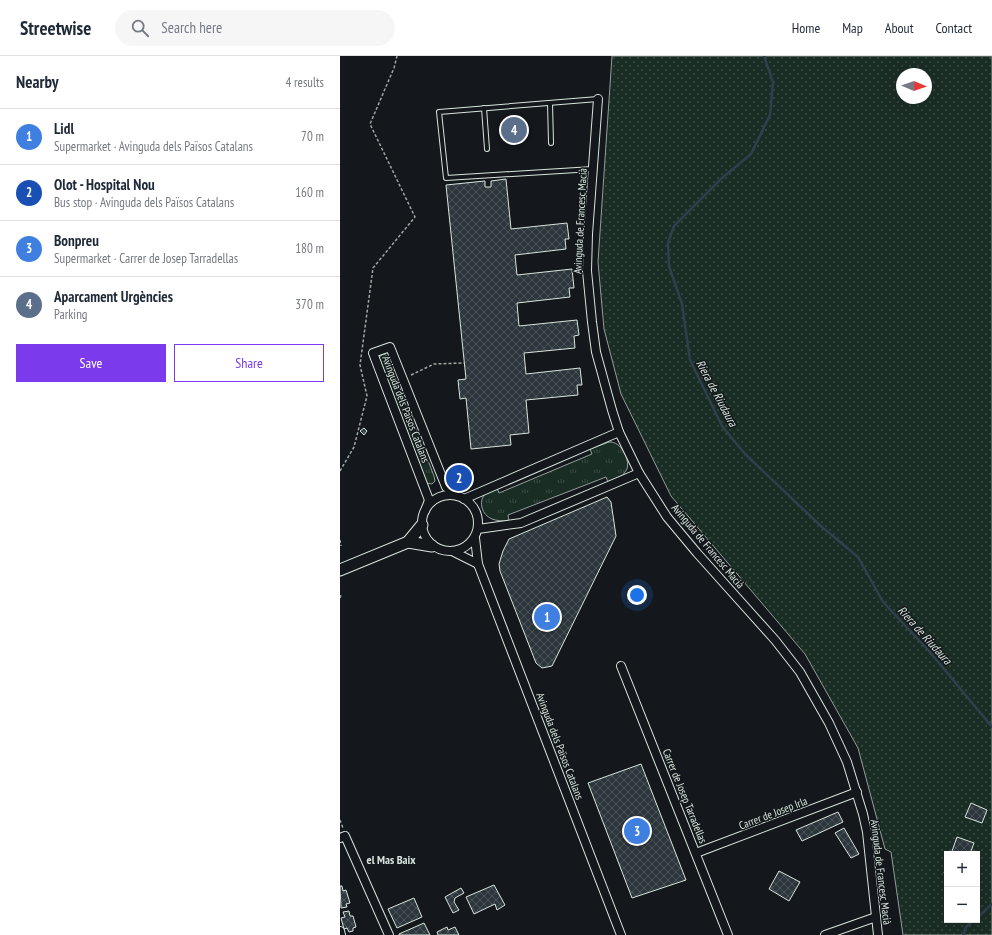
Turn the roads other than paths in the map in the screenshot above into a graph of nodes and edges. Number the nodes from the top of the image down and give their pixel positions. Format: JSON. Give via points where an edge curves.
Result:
{"nodes":[{"id":1,"x":598,"y":100,"type":"joint"},
{"id":2,"x":550,"y":103,"type":"junction"},
{"id":3,"x":484,"y":108,"type":"junction"},
{"id":4,"x":552,"y":143,"type":"dead end"},
{"id":5,"x":488,"y":149,"type":"dead end"},
{"id":6,"x":593,"y":169,"type":"junction"},
{"id":7,"x":619,"y":432,"type":"junction"},
{"id":8,"x":639,"y":473,"type":"junction"},
{"id":9,"x":461,"y":497,"type":"junction"},
{"id":10,"x":425,"y":511,"type":"junction"},
{"id":11,"x":422,"y":525,"type":"junction"},
{"id":12,"x":478,"y":529,"type":"junction"},
{"id":13,"x":475,"y":538,"type":"junction"},
{"id":14,"x":408,"y":542,"type":"junction"},
{"id":15,"x":432,"y":546,"type":"junction"},
{"id":16,"x":454,"y":552,"type":"junction"},
{"id":17,"x":478,"y":564,"type":"junction"},
{"id":18,"x":340,"y":570,"type":"edge"},
{"id":19,"x":621,"y":666,"type":"dead end"},
{"id":20,"x":857,"y":792,"type":"junction"},
{"id":21,"x":343,"y":837,"type":"edge"},
{"id":22,"x":696,"y":853,"type":"junction"},
{"id":23,"x":876,"y":917,"type":"junction"},
{"id":24,"x":340,"y":931,"type":"edge"},
{"id":25,"x":341,"y":935,"type":"edge"},
{"id":26,"x":389,"y":935,"type":"edge"},
{"id":27,"x":621,"y":935,"type":"edge"},
{"id":28,"x":728,"y":935,"type":"edge"},
{"id":29,"x":825,"y":935,"type":"edge"},
{"id":30,"x":878,"y":935,"type":"edge"}],
"edges":[{"from":1,"to":2,"type":"lane"},
{"from":1,"to":6,"type":"street","name":"Avinguda de Francesc Macià"},
{"from":2,"to":3,"type":"lane"},
{"from":2,"to":4,"type":"lane"},
{"from":3,"to":5,"type":"lane"},
{"from":3,"to":6,"type":"lane","via":[[439,112],[446,178]]},
{"from":6,"to":7,"type":"street","name":"Avinguda de Francesc Macià","via":[[588,234],[592,322],[596,352]]},
{"from":7,"to":8,"type":"street","name":"Avinguda de Francesc Macià"},
{"from":7,"to":9,"type":"street"},
{"from":8,"to":12,"type":"street","via":[[521,523]]},
{"from":8,"to":20,"type":"street","name":"Avinguda de Francesc Macià","via":[[667,517],[800,672],[830,723]]},
{"from":9,"to":10,"type":"street","via":[[442,496],[429,504]]},
{"from":9,"to":10,"type":"street","name":"Avinguda dels Països Catalans","via":[[446,487],[390,346],[373,353],[429,500]]},
{"from":9,"to":12,"type":"street","via":[[477,514]]},
{"from":10,"to":11,"type":"street"},
{"from":11,"to":14,"type":"street"},
{"from":11,"to":15,"type":"street","via":[[425,536]]},
{"from":12,"to":13,"type":"street"},
{"from":13,"to":16,"type":"street","via":[[466,547]]},
{"from":13,"to":17,"type":"street","name":"Avinguda dels Països Catalans"},
{"from":14,"to":15,"type":"street"},
{"from":14,"to":18,"type":"street"},
{"from":15,"to":16,"type":"street","via":[[446,552]]},
{"from":16,"to":17,"type":"street"},
{"from":17,"to":27,"type":"street","name":"Avinguda dels Països Catalans"},
{"from":19,"to":22,"type":"street","name":"Carrer de Josep Tarradellas"},
{"from":20,"to":22,"type":"street","name":"Carrer de Josep Irla"},
{"from":20,"to":23,"type":"street","name":"Avinguda de Francesc Macià","via":[[867,832]]},
{"from":21,"to":26,"type":"street"},
{"from":22,"to":28,"type":"street","name":"Carrer de Josep Tarradellas"},
{"from":23,"to":29,"type":"street"},
{"from":23,"to":30,"type":"street","name":"Avinguda de Francesc Macià"},
{"from":24,"to":25,"type":"street"}]}
